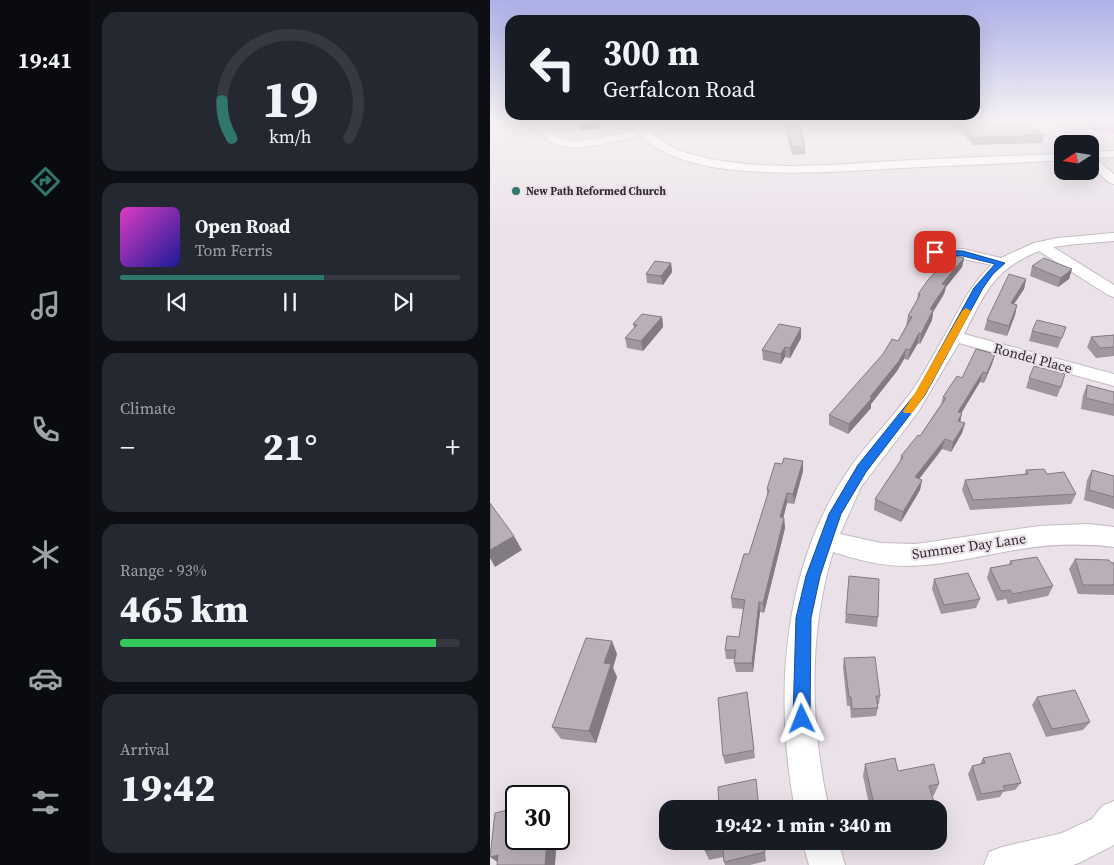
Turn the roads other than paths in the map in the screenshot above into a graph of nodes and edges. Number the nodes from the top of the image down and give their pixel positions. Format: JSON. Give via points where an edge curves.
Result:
{"nodes":[{"id":1,"x":696,"y":159,"type":"edge"},
{"id":2,"x":996,"y":159,"type":"edge"},
{"id":3,"x":1099,"y":168,"type":"edge"},
{"id":4,"x":1114,"y":180,"type":"edge"},
{"id":5,"x":1114,"y":237,"type":"edge"},
{"id":6,"x":1041,"y":246,"type":"junction"},
{"id":7,"x":926,"y":252,"type":"dead end"},
{"id":8,"x":1001,"y":263,"type":"junction"},
{"id":9,"x":1114,"y":292,"type":"edge"},
{"id":10,"x":952,"y":336,"type":"junction"},
{"id":11,"x":1114,"y":380,"type":"edge"},
{"id":12,"x":1114,"y":537,"type":"edge"},
{"id":13,"x":825,"y":540,"type":"junction"},
{"id":14,"x":811,"y":800,"type":"edge"},
{"id":15,"x":1114,"y":818,"type":"edge"},
{"id":16,"x":823,"y":850,"type":"edge"},
{"id":17,"x":827,"y":865,"type":"edge"},
{"id":18,"x":1002,"y":865,"type":"edge"}],
"edges":[{"from":1,"to":2,"type":"street","via":[[751,169]]},
{"from":3,"to":4,"type":"street"},
{"from":5,"to":6,"type":"street"},
{"from":6,"to":8,"type":"street"},
{"from":6,"to":9,"type":"street"},
{"from":7,"to":8,"type":"street","via":[[963,254]]},
{"from":8,"to":10,"type":"street","via":[[979,288]]},
{"from":10,"to":11,"type":"street","name":"Rondel Place"},
{"from":10,"to":13,"type":"street","via":[[920,395],[846,492]]},
{"from":12,"to":13,"type":"street","name":"Summer Day Lane","via":[[1044,536],[945,551],[893,555]]},
{"from":13,"to":14,"type":"street","via":[[804,618],[801,702],[803,751]]},
{"from":15,"to":18,"type":"street","via":[[1104,830],[1066,850]]},
{"from":16,"to":17,"type":"street"}]}
